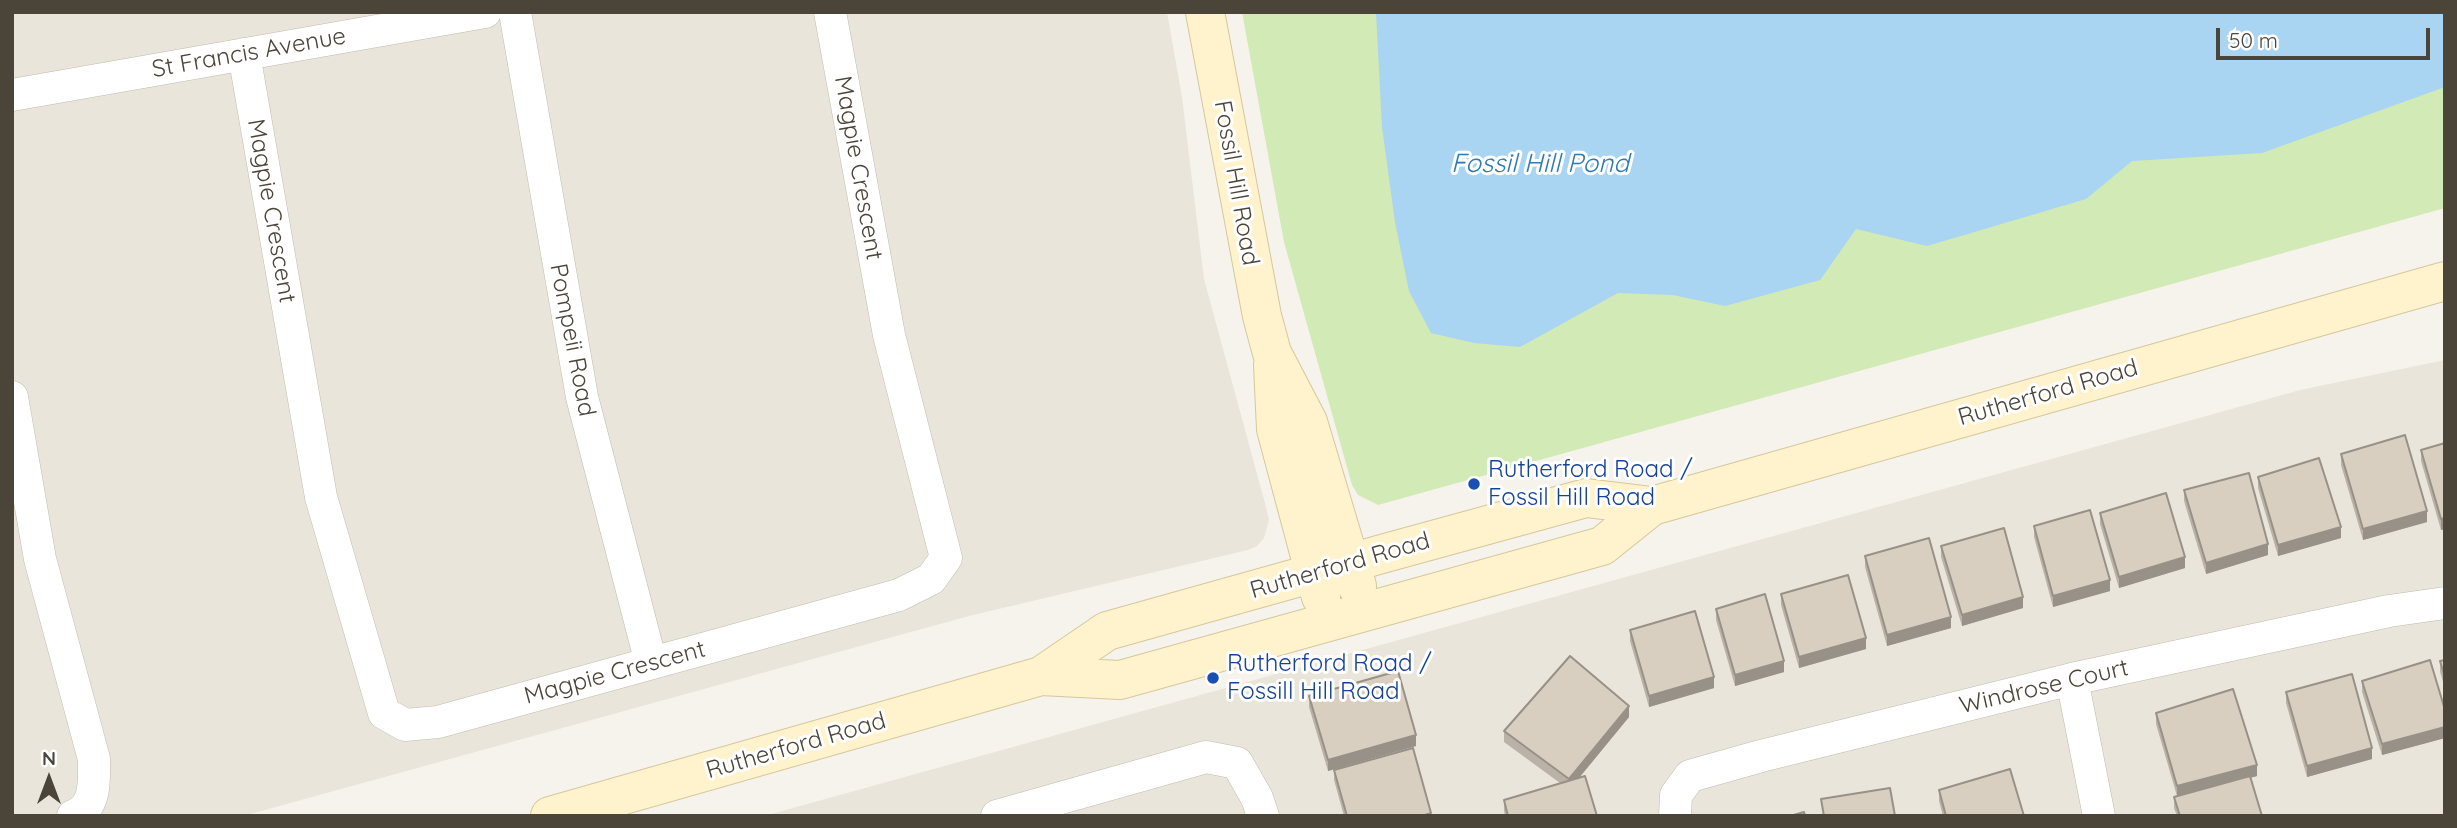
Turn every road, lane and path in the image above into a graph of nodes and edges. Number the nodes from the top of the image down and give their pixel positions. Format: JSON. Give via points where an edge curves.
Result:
{"nodes":[{"id":1,"x":485,"y":12,"type":"edge"},
{"id":2,"x":515,"y":12,"type":"edge"},
{"id":3,"x":830,"y":12,"type":"edge"},
{"id":4,"x":1205,"y":12,"type":"edge"},
{"id":5,"x":244,"y":54,"type":"junction"},
{"id":6,"x":12,"y":95,"type":"edge"},
{"id":7,"x":2445,"y":281,"type":"edge"},
{"id":8,"x":12,"y":397,"type":"edge"},
{"id":9,"x":1652,"y":506,"type":"junction"},
{"id":10,"x":1332,"y":568,"type":"junction"},
{"id":11,"x":2445,"y":603,"type":"edge"},
{"id":12,"x":1364,"y":611,"type":"junction"},
{"id":13,"x":1328,"y":622,"type":"junction"},
{"id":14,"x":651,"y":663,"type":"junction"},
{"id":15,"x":1041,"y":676,"type":"junction"},
{"id":16,"x":2072,"y":679,"type":"junction"},
{"id":17,"x":73,"y":816,"type":"edge"},
{"id":18,"x":550,"y":816,"type":"edge"},
{"id":19,"x":997,"y":816,"type":"edge"},
{"id":20,"x":1263,"y":816,"type":"edge"},
{"id":21,"x":1675,"y":816,"type":"edge"},
{"id":22,"x":2099,"y":816,"type":"edge"}],
"edges":[{"from":1,"to":5,"type":"street","name":"St Francis Avenue"},
{"from":2,"to":14,"type":"street","name":"Pompeii Road","via":[[582,397]]},
{"from":3,"to":14,"type":"street","name":"Magpie Crescent","via":[[889,335],[946,558],[931,579],[899,595]]},
{"from":4,"to":10,"type":"main road","name":"Fossil Hill Road","via":[[1253,280],[1272,353],[1308,422]]},
{"from":5,"to":6,"type":"street","name":"St Francis Avenue"},
{"from":5,"to":14,"type":"street","name":"Magpie Crescent","via":[[321,497],[384,713],[405,725],[438,722]]},
{"from":7,"to":9,"type":"main road","name":"Rutherford Road"},
{"from":8,"to":17,"type":"street","via":[[40,559],[94,759],[90,801]]},
{"from":9,"to":10,"type":"main road","name":"Rutherford Road","via":[[1586,498]]},
{"from":9,"to":12,"type":"main road","name":"Rutherford Road","via":[[1601,546]]},
{"from":10,"to":12,"type":"main road","name":"Fossil Hill Road"},
{"from":10,"to":13,"type":"main road","name":"Fossil Hill Road"},
{"from":10,"to":15,"type":"main road","name":"Rutherford Road","via":[[1107,631]]},
{"from":11,"to":16,"type":"street","name":"Windrose Court"},
{"from":12,"to":13,"type":"main road","name":"Rutherford Road"},
{"from":13,"to":15,"type":"main road","name":"Rutherford Road","via":[[1120,680]]},
{"from":15,"to":18,"type":"main road","name":"Rutherford Road"},
{"from":16,"to":21,"type":"street","name":"Windrose Court","via":[[1690,776],[1676,795]]},
{"from":16,"to":22,"type":"street"},
{"from":19,"to":20,"type":"street","via":[[1206,757],[1237,763]]}]}
